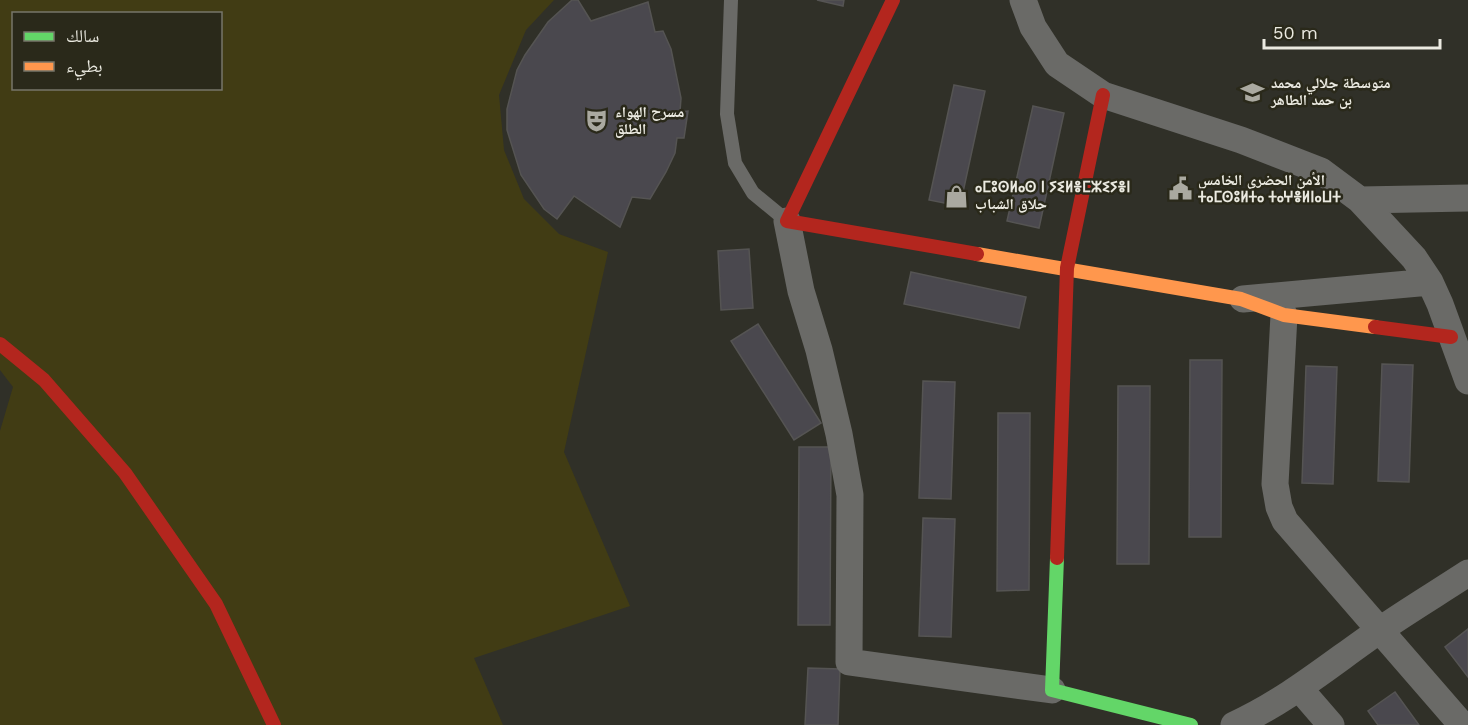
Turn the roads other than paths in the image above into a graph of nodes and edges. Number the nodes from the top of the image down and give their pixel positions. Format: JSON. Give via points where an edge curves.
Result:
{"nodes":[{"id":1,"x":731,"y":0,"type":"edge"},
{"id":2,"x":893,"y":0,"type":"edge"},
{"id":3,"x":1023,"y":0,"type":"edge"},
{"id":4,"x":1103,"y":95,"type":"junction"},
{"id":5,"x":1468,"y":198,"type":"edge"},
{"id":6,"x":1360,"y":200,"type":"junction"},
{"id":7,"x":787,"y":220,"type":"junction"},
{"id":8,"x":1068,"y":268,"type":"junction"},
{"id":9,"x":1430,"y":282,"type":"junction"},
{"id":10,"x":1241,"y":299,"type":"junction"},
{"id":11,"x":1284,"y":315,"type":"junction"},
{"id":12,"x":1451,"y":337,"type":"junction"},
{"id":13,"x":0,"y":344,"type":"edge"},
{"id":14,"x":1468,"y":381,"type":"edge"},
{"id":15,"x":1468,"y":573,"type":"edge"},
{"id":16,"x":1380,"y":630,"type":"junction"},
{"id":17,"x":1299,"y":688,"type":"junction"},
{"id":18,"x":1052,"y":690,"type":"junction"},
{"id":19,"x":274,"y":725,"type":"edge"},
{"id":20,"x":1191,"y":725,"type":"edge"},
{"id":21,"x":1234,"y":725,"type":"edge"},
{"id":22,"x":1331,"y":725,"type":"edge"},
{"id":23,"x":1462,"y":725,"type":"edge"}],
"edges":[{"from":1,"to":7,"type":"lane","via":[[727,114],[735,163],[753,192]]},
{"from":2,"to":7,"type":"street"},
{"from":3,"to":4,"type":"street","via":[[1033,27],[1057,64]]},
{"from":4,"to":6,"type":"street","via":[[1321,171]]},
{"from":4,"to":8,"type":"street"},
{"from":5,"to":6,"type":"street"},
{"from":6,"to":9,"type":"street"},
{"from":7,"to":8,"type":"street"},
{"from":7,"to":18,"type":"street","via":[[801,291],[840,434],[850,495],[849,662]]},
{"from":8,"to":10,"type":"street"},
{"from":8,"to":18,"type":"street"},
{"from":9,"to":10,"type":"street"},
{"from":9,"to":12,"type":"street"},
{"from":10,"to":11,"type":"street"},
{"from":11,"to":12,"type":"street"},
{"from":11,"to":16,"type":"street","via":[[1275,484],[1279,507],[1294,533]]},
{"from":12,"to":14,"type":"street"},
{"from":13,"to":19,"type":"street","via":[[44,380],[125,473],[216,604]]},
{"from":15,"to":16,"type":"street"},
{"from":16,"to":17,"type":"street"},
{"from":16,"to":23,"type":"street"},
{"from":17,"to":21,"type":"street"},
{"from":17,"to":22,"type":"street"},
{"from":18,"to":20,"type":"street"}]}
